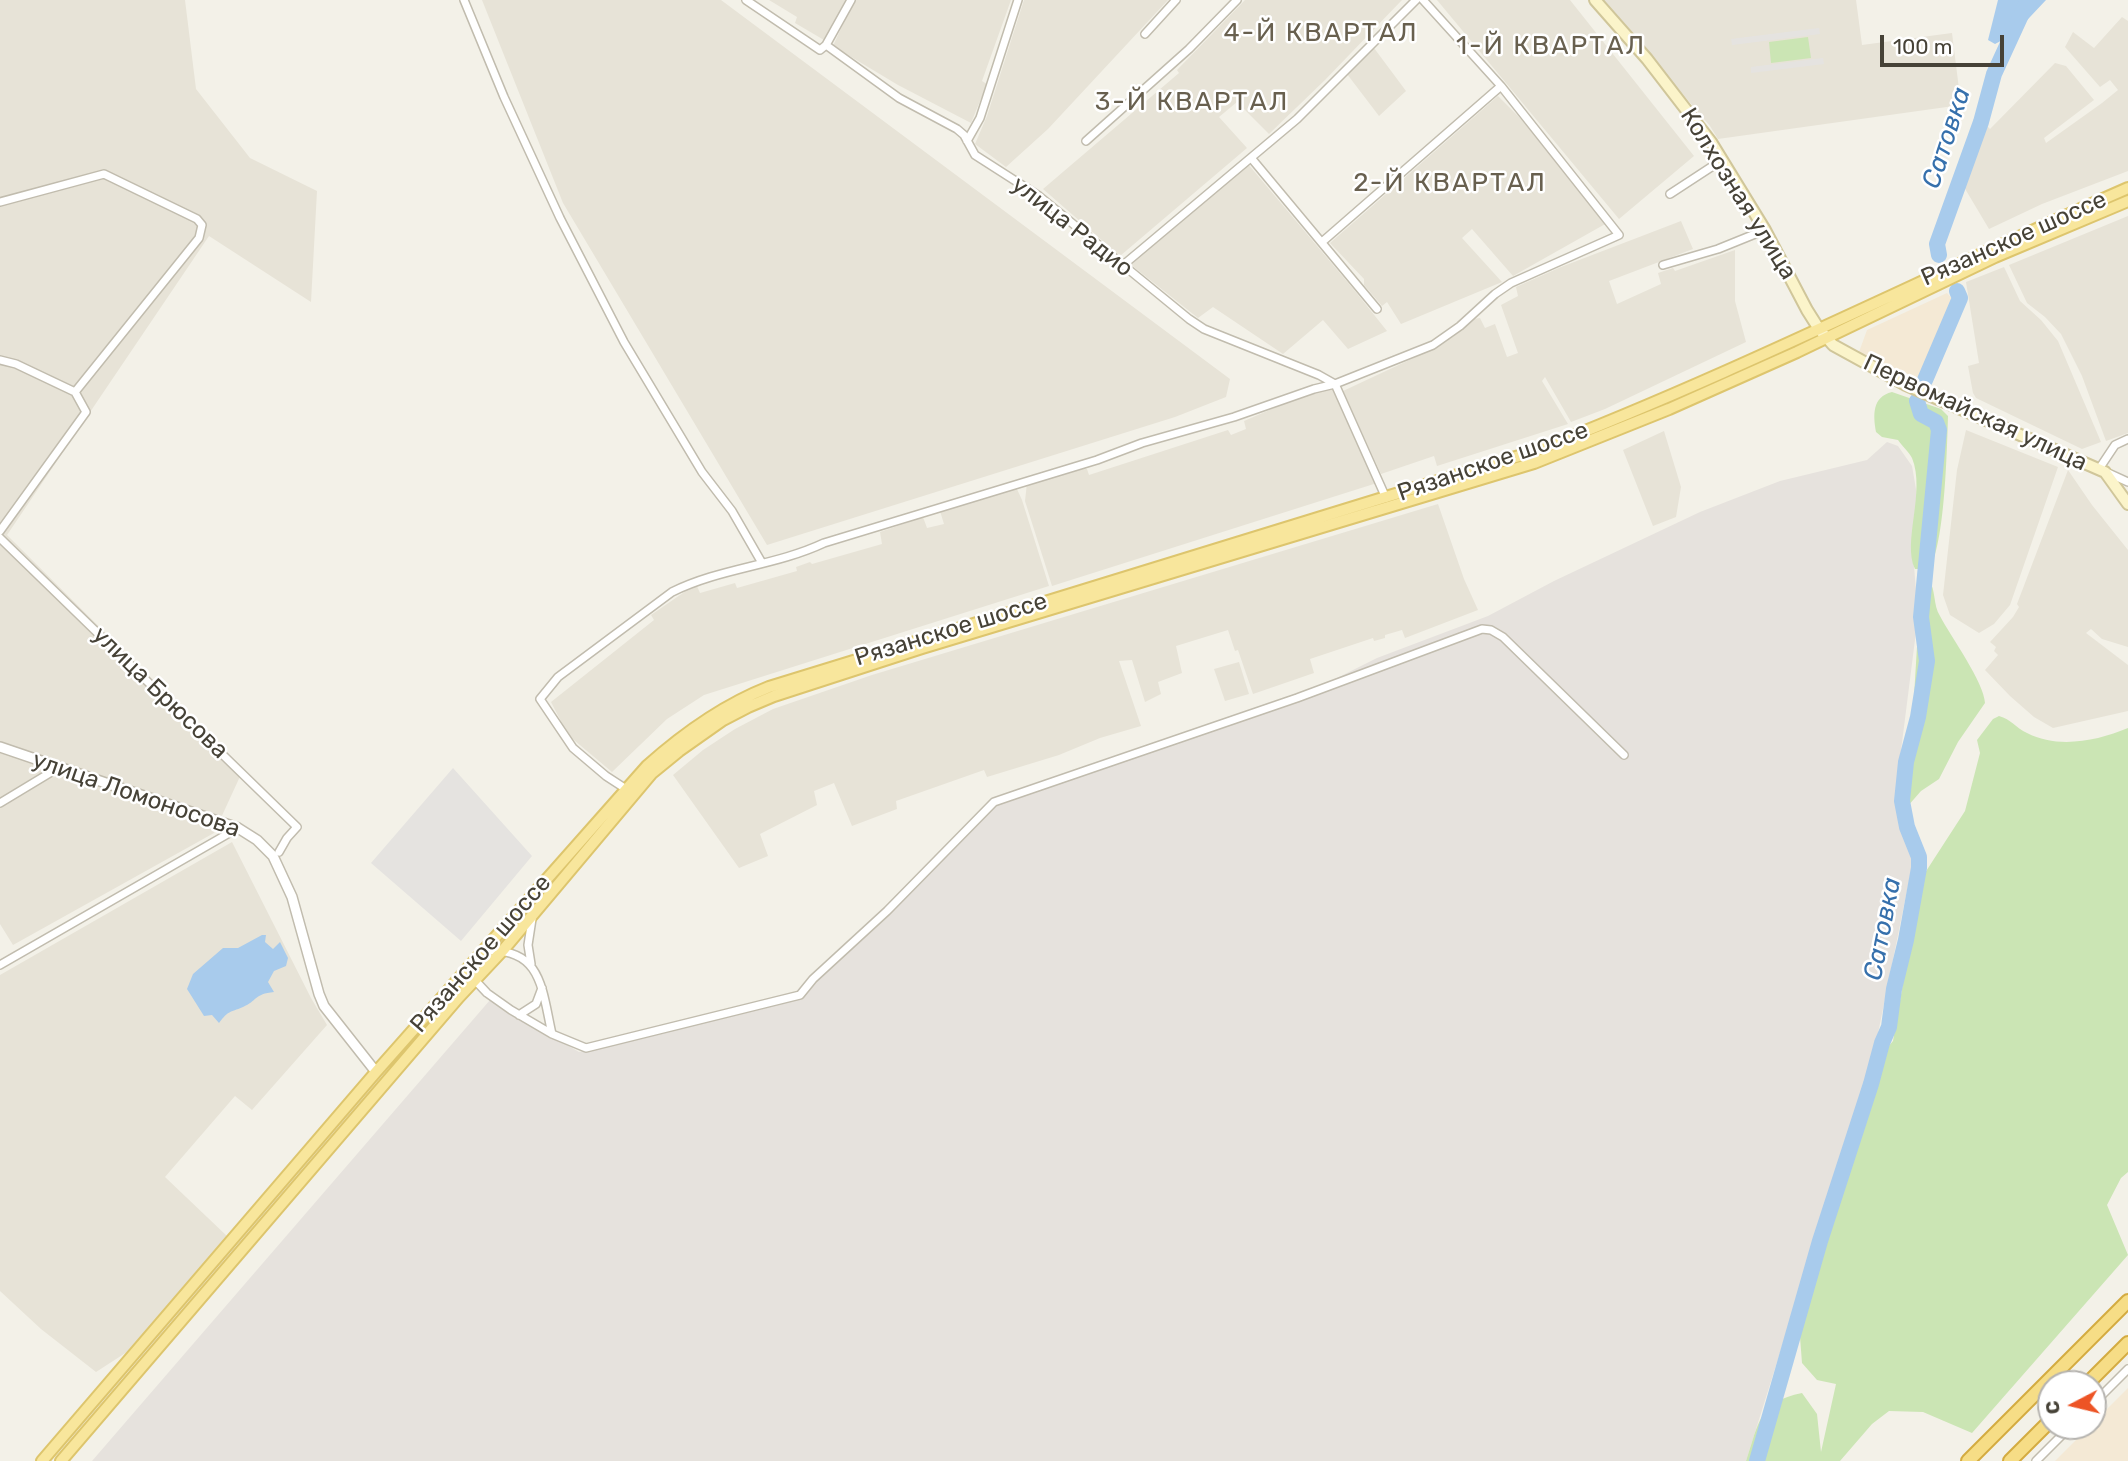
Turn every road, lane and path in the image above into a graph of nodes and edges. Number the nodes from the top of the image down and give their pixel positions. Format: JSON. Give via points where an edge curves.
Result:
{"nodes":[{"id":1,"x":464,"y":0,"type":"edge"},
{"id":2,"x":746,"y":0,"type":"edge"},
{"id":3,"x":851,"y":0,"type":"edge"},
{"id":4,"x":1018,"y":0,"type":"edge"},
{"id":5,"x":1176,"y":0,"type":"edge"},
{"id":6,"x":1237,"y":0,"type":"edge"},
{"id":7,"x":1416,"y":0,"type":"edge"},
{"id":8,"x":1423,"y":0,"type":"edge"},
{"id":9,"x":1595,"y":0,"type":"edge"},
{"id":10,"x":1144,"y":34,"type":"dead end"},
{"id":11,"x":823,"y":48,"type":"junction"},
{"id":12,"x":1501,"y":86,"type":"junction"},
{"id":13,"x":967,"y":141,"type":"junction"},
{"id":14,"x":1086,"y":141,"type":"dead end"},
{"id":15,"x":1252,"y":159,"type":"junction"},
{"id":16,"x":1722,"y":160,"type":"junction"},
{"id":17,"x":2128,"y":188,"type":"edge"},
{"id":18,"x":1670,"y":194,"type":"dead end"},
{"id":19,"x":2128,"y":201,"type":"edge"},
{"id":20,"x":0,"y":202,"type":"edge"},
{"id":21,"x":1765,"y":230,"type":"junction"},
{"id":22,"x":1322,"y":242,"type":"junction"},
{"id":23,"x":1663,"y":265,"type":"dead end"},
{"id":24,"x":1122,"y":266,"type":"junction"},
{"id":25,"x":1377,"y":309,"type":"dead end"},
{"id":26,"x":1822,"y":333,"type":"junction"},
{"id":27,"x":0,"y":360,"type":"edge"},
{"id":28,"x":1335,"y":384,"type":"junction"},
{"id":29,"x":75,"y":392,"type":"junction"},
{"id":30,"x":2128,"y":439,"type":"edge"},
{"id":31,"x":2102,"y":470,"type":"junction"},
{"id":32,"x":2128,"y":482,"type":"edge"},
{"id":33,"x":1386,"y":498,"type":"junction"},
{"id":34,"x":2128,"y":503,"type":"edge"},
{"id":35,"x":0,"y":531,"type":"edge"},
{"id":36,"x":0,"y":538,"type":"edge"},
{"id":37,"x":762,"y":563,"type":"junction"},
{"id":38,"x":0,"y":747,"type":"edge"},
{"id":39,"x":1624,"y":755,"type":"dead end"},
{"id":40,"x":58,"y":768,"type":"junction"},
{"id":41,"x":626,"y":789,"type":"junction"},
{"id":42,"x":0,"y":803,"type":"edge"},
{"id":43,"x":238,"y":828,"type":"junction"},
{"id":44,"x":276,"y":854,"type":"junction"},
{"id":45,"x":532,"y":916,"type":"junction"},
{"id":46,"x":504,"y":949,"type":"junction"},
{"id":47,"x":485,"y":951,"type":"junction"},
{"id":48,"x":531,"y":964,"type":"junction"},
{"id":49,"x":0,"y":965,"type":"edge"},
{"id":50,"x":466,"y":971,"type":"junction"},
{"id":51,"x":475,"y":981,"type":"junction"},
{"id":52,"x":542,"y":988,"type":"junction"},
{"id":53,"x":519,"y":1015,"type":"junction"},
{"id":54,"x":552,"y":1034,"type":"junction"},
{"id":55,"x":376,"y":1072,"type":"junction"},
{"id":56,"x":2128,"y":1301,"type":"edge"},
{"id":57,"x":2128,"y":1343,"type":"edge"},
{"id":58,"x":2128,"y":1369,"type":"edge"},
{"id":59,"x":2101,"y":1370,"type":"edge"},
{"id":60,"x":2107,"y":1390,"type":"edge"},
{"id":61,"x":2037,"y":1434,"type":"edge"},
{"id":62,"x":2057,"y":1440,"type":"edge"},
{"id":63,"x":41,"y":1461,"type":"edge"},
{"id":64,"x":61,"y":1461,"type":"edge"},
{"id":65,"x":1968,"y":1461,"type":"edge"},
{"id":66,"x":2010,"y":1461,"type":"edge"},
{"id":67,"x":2036,"y":1461,"type":"edge"}],
"edges":[{"from":1,"to":37,"type":"street","via":[[560,218],[618,332]]},
{"from":2,"to":11,"type":"street","name":"улица Радио"},
{"from":3,"to":11,"type":"street"},
{"from":4,"to":13,"type":"street","via":[[980,118]]},
{"from":5,"to":10,"type":"street"},
{"from":6,"to":14,"type":"street"},
{"from":7,"to":15,"type":"street"},
{"from":8,"to":12,"type":"street"},
{"from":9,"to":16,"type":"main road","name":"Колхозная улица","via":[[1687,109]]},
{"from":11,"to":13,"type":"street","name":"улица Радио","via":[[957,129]]},
{"from":12,"to":22,"type":"street"},
{"from":12,"to":28,"type":"street","via":[[1619,235],[1511,283],[1433,345]]},
{"from":13,"to":24,"type":"street","name":"улица Радио","via":[[975,155],[1039,196]]},
{"from":15,"to":22,"type":"street"},
{"from":15,"to":24,"type":"street"},
{"from":16,"to":18,"type":"street"},
{"from":16,"to":21,"type":"main road","name":"Колхозная улица"},
{"from":17,"to":26,"type":"main road","name":"Рязанское шоссе","via":[[1979,253]]},
{"from":19,"to":26,"type":"main road","name":"Рязанское шоссе"},
{"from":20,"to":29,"type":"street","via":[[104,174],[202,225],[199,238]]},
{"from":21,"to":23,"type":"street"},
{"from":21,"to":26,"type":"main road","name":"Колхозная улица"},
{"from":22,"to":25,"type":"street"},
{"from":24,"to":28,"type":"street","name":"улица Радио","via":[[1204,328]]},
{"from":26,"to":31,"type":"main road","name":"Первомайская улица","via":[[1843,351],[1906,385]]},
{"from":26,"to":33,"type":"main road","name":"Рязанское шоссе","via":[[1532,452]]},
{"from":26,"to":45,"type":"main road","name":"Рязанское шоссе","via":[[1669,409],[1534,463],[922,648],[748,707],[652,773]]},
{"from":27,"to":29,"type":"street"},
{"from":28,"to":33,"type":"street"},
{"from":28,"to":37,"type":"street"},
{"from":29,"to":35,"type":"street","via":[[86,412]]},
{"from":30,"to":31,"type":"street","via":[[2115,445]]},
{"from":31,"to":32,"type":"street","name":"Первомайская улица"},
{"from":31,"to":34,"type":"main road"},
{"from":33,"to":41,"type":"main road","name":"Рязанское шоссе","via":[[769,687],[743,697],[681,738]]},
{"from":36,"to":44,"type":"street","name":"улица Брюсова","via":[[297,827]]},
{"from":37,"to":41,"type":"street","via":[[691,582],[672,592],[558,677],[541,699],[573,748]]},
{"from":38,"to":40,"type":"street","name":"улица Ломоносова"},
{"from":39,"to":54,"type":"street","via":[[1503,637],[1482,629],[995,802],[800,995],[596,1047],[586,1048]]},
{"from":40,"to":42,"type":"street"},
{"from":40,"to":43,"type":"street","name":"улица Ломоносова"},
{"from":41,"to":47,"type":"main road","name":"Рязанское шоссе"},
{"from":43,"to":44,"type":"street","name":"улица Ломоносова"},
{"from":43,"to":49,"type":"street"},
{"from":44,"to":55,"type":"street","name":"улица Ломоносова","via":[[324,1006]]},
{"from":45,"to":46,"type":"main road","name":"Рязанское шоссе"},
{"from":45,"to":48,"type":"street"},
{"from":46,"to":47,"type":"street"},
{"from":46,"to":48,"type":"street"},
{"from":46,"to":51,"type":"main road","name":"Рязанское шоссе"},
{"from":47,"to":50,"type":"main road","name":"Рязанское шоссе"},
{"from":48,"to":52,"type":"street"},
{"from":50,"to":51,"type":"street"},
{"from":50,"to":55,"type":"main road","name":"Рязанское шоссе"},
{"from":51,"to":53,"type":"street"},
{"from":51,"to":64,"type":"main road","name":"Рязанское шоссе"},
{"from":52,"to":53,"type":"street","via":[[536,1003]]},
{"from":52,"to":54,"type":"street"},
{"from":53,"to":54,"type":"street"},
{"from":55,"to":63,"type":"main road","name":"Рязанское шоссе"},
{"from":56,"to":65,"type":"highway"},
{"from":57,"to":59,"type":"highway"},
{"from":58,"to":60,"type":"street"},
{"from":61,"to":66,"type":"highway"},
{"from":62,"to":67,"type":"street"}]}
